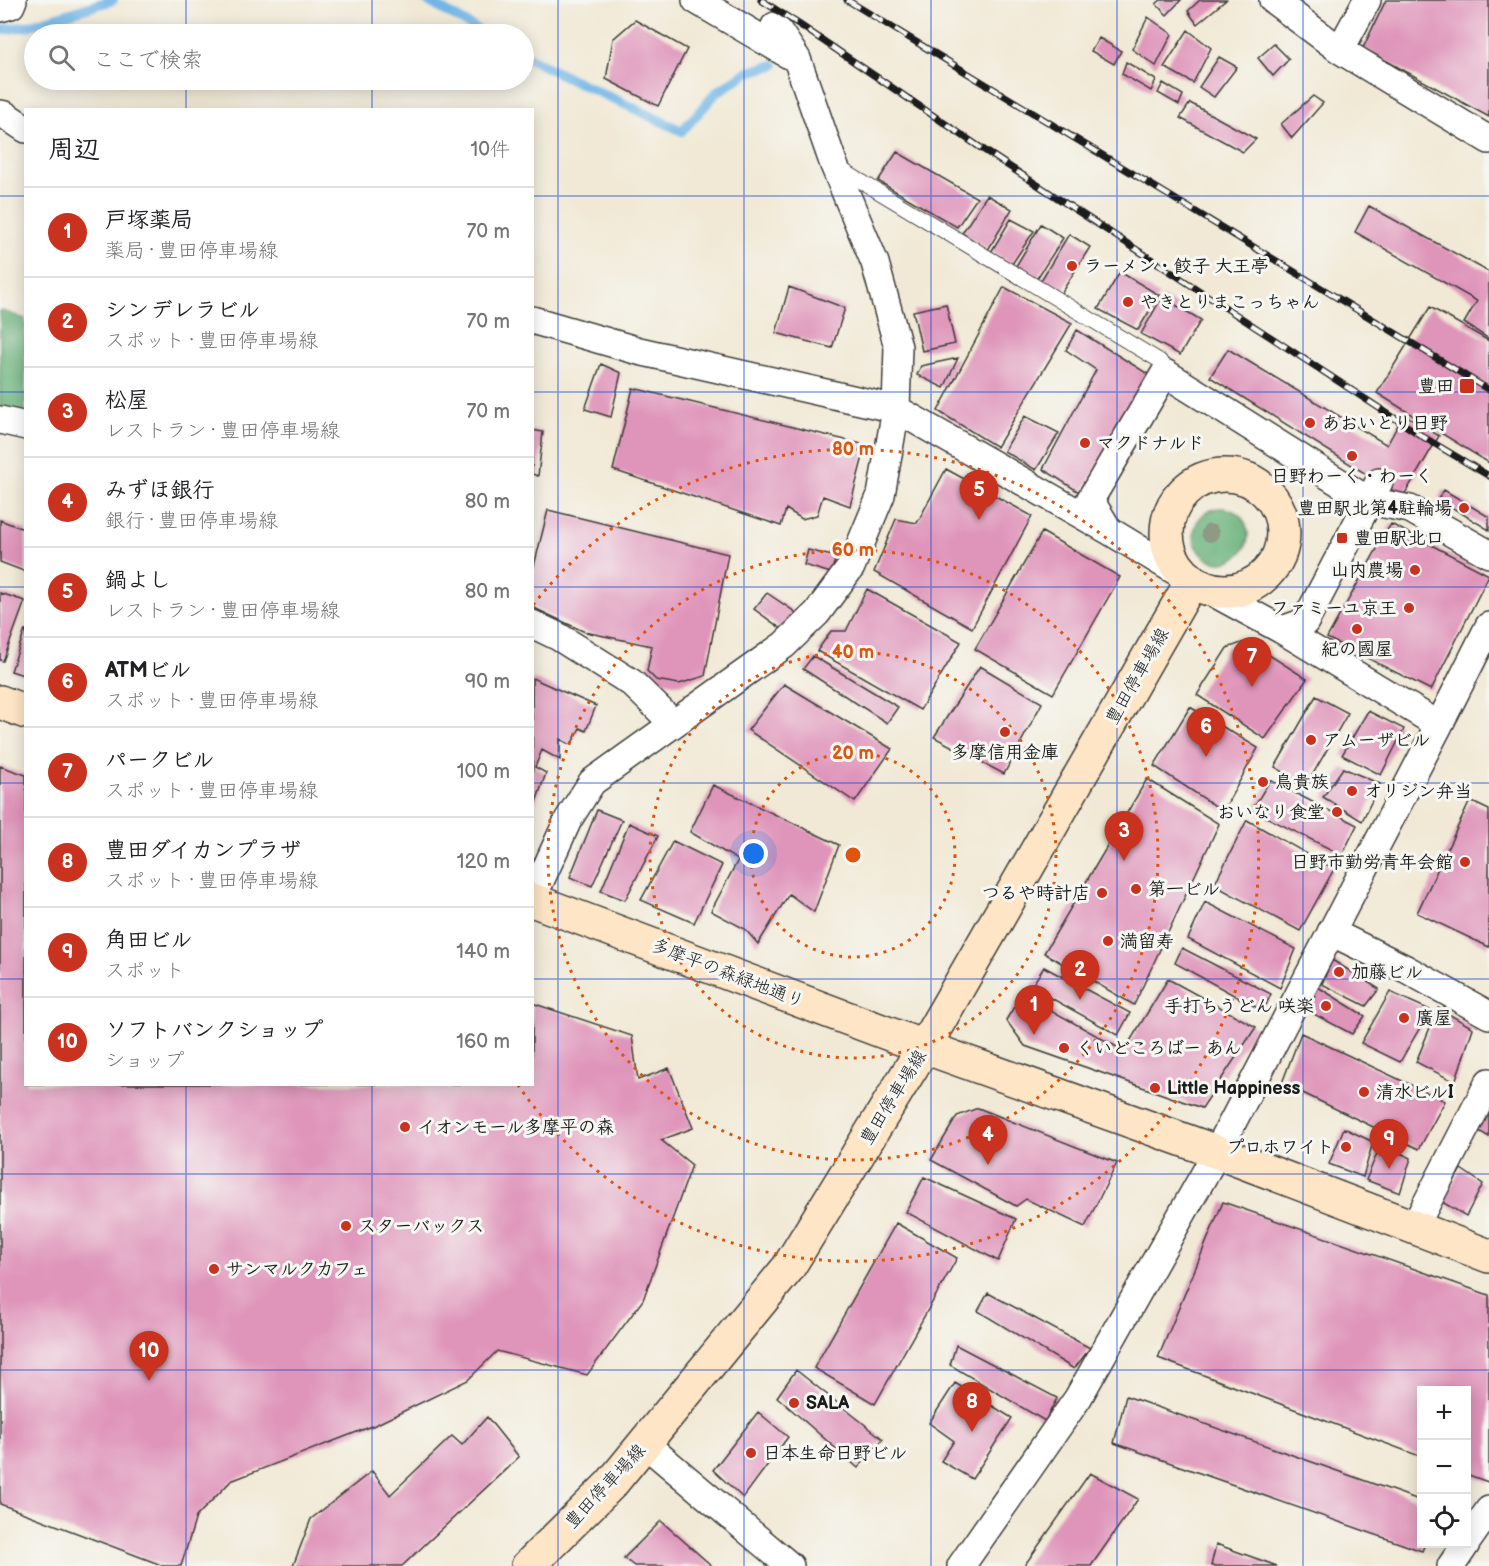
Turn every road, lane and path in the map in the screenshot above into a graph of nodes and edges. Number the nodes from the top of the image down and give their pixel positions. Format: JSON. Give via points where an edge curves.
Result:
{"nodes":[{"id":1,"x":13,"y":0,"type":"edge"},
{"id":2,"x":696,"y":0,"type":"edge"},
{"id":3,"x":1273,"y":0,"type":"edge"},
{"id":4,"x":1367,"y":0,"type":"edge"},
{"id":5,"x":0,"y":8,"type":"edge"},
{"id":6,"x":775,"y":26,"type":"dead end"},
{"id":7,"x":1340,"y":50,"type":"junction"},
{"id":8,"x":797,"y":60,"type":"junction"},
{"id":9,"x":0,"y":114,"type":"edge"},
{"id":10,"x":24,"y":128,"type":"edge"},
{"id":11,"x":1489,"y":140,"type":"edge"},
{"id":12,"x":834,"y":165,"type":"junction"},
{"id":13,"x":534,"y":321,"type":"edge"},
{"id":14,"x":1165,"y":373,"type":"junction"},
{"id":15,"x":896,"y":408,"type":"junction"},
{"id":16,"x":0,"y":420,"type":"edge"},
{"id":17,"x":24,"y":426,"type":"edge"},
{"id":18,"x":1374,"y":492,"type":"junction"},
{"id":19,"x":1108,"y":530,"type":"junction"},
{"id":20,"x":1489,"y":554,"type":"edge"},
{"id":21,"x":1192,"y":581,"type":"junction"},
{"id":22,"x":534,"y":625,"type":"edge"},
{"id":23,"x":1489,"y":626,"type":"edge"},
{"id":24,"x":1282,"y":630,"type":"junction"},
{"id":25,"x":0,"y":702,"type":"edge"},
{"id":26,"x":24,"y":711,"type":"edge"},
{"id":27,"x":673,"y":723,"type":"junction"},
{"id":28,"x":1439,"y":725,"type":"junction"},
{"id":29,"x":534,"y":896,"type":"edge"},
{"id":30,"x":534,"y":901,"type":"edge"},
{"id":31,"x":1331,"y":933,"type":"junction"},
{"id":32,"x":1489,"y":1015,"type":"edge"},
{"id":33,"x":924,"y":1047,"type":"junction"},
{"id":34,"x":1489,"y":1082,"type":"edge"},
{"id":35,"x":1218,"y":1152,"type":"junction"},
{"id":36,"x":1414,"y":1228,"type":"junction"},
{"id":37,"x":1489,"y":1256,"type":"edge"},
{"id":38,"x":644,"y":1443,"type":"junction"},
{"id":39,"x":1489,"y":1510,"type":"edge"},
{"id":40,"x":1471,"y":1536,"type":"edge"},
{"id":41,"x":1463,"y":1548,"type":"edge"},
{"id":42,"x":528,"y":1566,"type":"edge"},
{"id":43,"x":790,"y":1566,"type":"edge"},
{"id":44,"x":961,"y":1566,"type":"edge"},
{"id":45,"x":1451,"y":1566,"type":"edge"}],
"edges":[{"from":1,"to":5,"type":"street","via":[[11,5]]},
{"from":2,"to":8,"type":"street"},
{"from":3,"to":7,"type":"street"},
{"from":4,"to":7,"type":"street"},
{"from":6,"to":8,"type":"street"},
{"from":7,"to":11,"type":"street"},
{"from":8,"to":12,"type":"street"},
{"from":9,"to":10,"type":"street"},
{"from":12,"to":14,"type":"lane","via":[[1160,361]]},
{"from":12,"to":15,"type":"street","via":[[875,263],[898,347]]},
{"from":13,"to":15,"type":"street","via":[[639,351]]},
{"from":14,"to":18,"type":"street"},
{"from":14,"to":19,"type":"street","via":[[1090,500]]},
{"from":15,"to":19,"type":"street"},
{"from":15,"to":27,"type":"street","via":[[881,495],[851,567],[817,613],[784,645]]},
{"from":16,"to":17,"type":"street"},
{"from":18,"to":20,"type":"street"},
{"from":18,"to":24,"type":"street","via":[[1305,622]]},
{"from":19,"to":21,"type":"street"},
{"from":21,"to":24,"type":"street"},
{"from":21,"to":33,"type":"main road","name":"豊田停車場線"},
{"from":22,"to":27,"type":"street","via":[[632,683]]},
{"from":23,"to":28,"type":"street"},
{"from":24,"to":28,"type":"street"},
{"from":25,"to":26,"type":"main road"},
{"from":27,"to":29,"type":"street","via":[[592,782],[568,820]]},
{"from":28,"to":31,"type":"street"},
{"from":30,"to":33,"type":"main road","name":"多摩平の森緑地通り"},
{"from":31,"to":32,"type":"street"},
{"from":31,"to":35,"type":"street"},
{"from":33,"to":35,"type":"main road","name":"多摩平の森緑地通り"},
{"from":33,"to":38,"type":"main road","name":"豊田停車場線","via":[[788,1268]]},
{"from":34,"to":36,"type":"street"},
{"from":35,"to":36,"type":"main road","name":"多摩平の森緑地通り"},
{"from":35,"to":44,"type":"street","via":[[1078,1398]]},
{"from":36,"to":37,"type":"main road","name":"多摩平の森緑地通り"},
{"from":38,"to":42,"type":"main road","name":"豊田停車場線","via":[[611,1484]]},
{"from":38,"to":43,"type":"street"},
{"from":39,"to":40,"type":"street"},
{"from":41,"to":45,"type":"street"}]}
